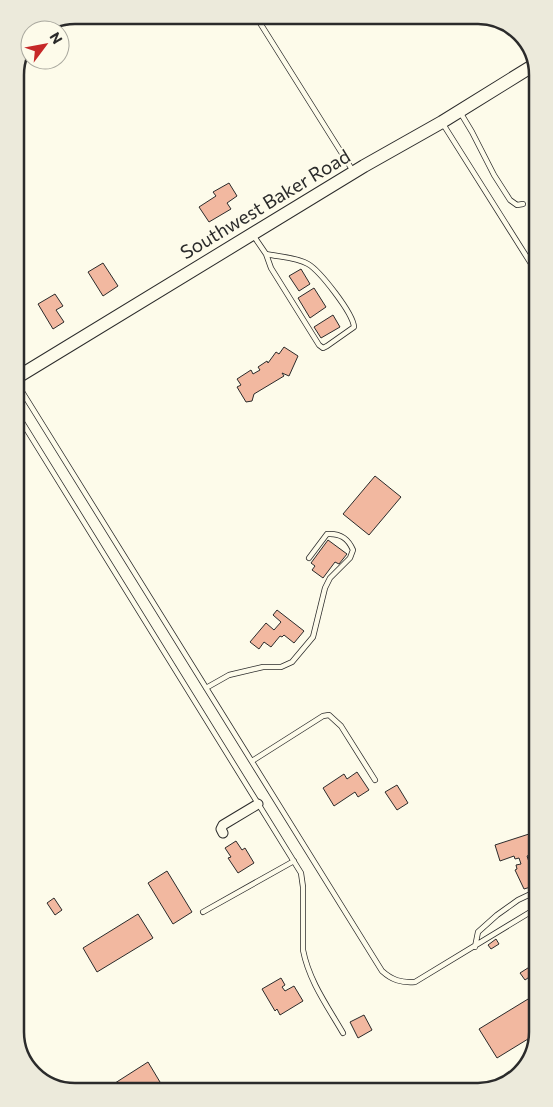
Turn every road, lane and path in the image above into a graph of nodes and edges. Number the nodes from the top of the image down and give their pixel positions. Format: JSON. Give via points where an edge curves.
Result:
{"nodes":[{"id":1,"x":261,"y":24,"type":"edge"},
{"id":2,"x":528,"y":68,"type":"edge"},
{"id":3,"x":460,"y":111,"type":"junction"},
{"id":4,"x":442,"y":122,"type":"junction"},
{"id":5,"x":354,"y":172,"type":"junction"},
{"id":6,"x":523,"y":204,"type":"dead end"},
{"id":7,"x":252,"y":234,"type":"junction"},
{"id":8,"x":266,"y":254,"type":"junction"},
{"id":9,"x":529,"y":260,"type":"edge"},
{"id":10,"x":24,"y":373,"type":"edge"},
{"id":11,"x":24,"y":395,"type":"edge"},
{"id":12,"x":24,"y":425,"type":"edge"},
{"id":13,"x":309,"y":558,"type":"dead end"},
{"id":14,"x":206,"y":688,"type":"junction"},
{"id":15,"x":252,"y":761,"type":"junction"},
{"id":16,"x":375,"y":780,"type":"dead end"},
{"id":17,"x":258,"y":804,"type":"junction"},
{"id":18,"x":223,"y":833,"type":"dead end"},
{"id":19,"x":294,"y":861,"type":"junction"},
{"id":20,"x":529,"y":895,"type":"edge"},
{"id":21,"x":203,"y":912,"type":"dead end"},
{"id":22,"x":529,"y":913,"type":"edge"},
{"id":23,"x":475,"y":947,"type":"junction"},
{"id":24,"x":344,"y":1033,"type":"dead end"}],
"edges":[{"from":1,"to":5,"type":"lane"},
{"from":2,"to":3,"type":"main road","name":"Southwest Baker Road"},
{"from":3,"to":4,"type":"main road","name":"Southwest Baker Road"},
{"from":3,"to":6,"type":"lane","via":[[510,200],[517,205]]},
{"from":4,"to":5,"type":"main road","name":"Southwest Baker Road"},
{"from":4,"to":9,"type":"lane"},
{"from":5,"to":7,"type":"main road","name":"Southwest Baker Road"},
{"from":7,"to":8,"type":"lane"},
{"from":7,"to":10,"type":"main road","name":"Southwest Baker Road"},
{"from":8,"to":8,"type":"lane","via":[[271,268],[319,345],[327,346],[354,327],[349,311],[308,264]]},
{"from":11,"to":14,"type":"lane"},
{"from":12,"to":17,"type":"lane"},
{"from":13,"to":14,"type":"lane","via":[[327,534],[343,536],[353,550],[325,588],[313,638],[306,647],[292,662],[281,667],[263,667],[229,675]]},
{"from":14,"to":15,"type":"lane"},
{"from":15,"to":16,"type":"lane","via":[[329,715],[341,726]]},
{"from":15,"to":23,"type":"lane","via":[[382,971],[390,978],[403,983],[415,982]]},
{"from":17,"to":18,"type":"street","via":[[223,826]]},
{"from":17,"to":19,"type":"lane"},
{"from":19,"to":21,"type":"lane"},
{"from":19,"to":24,"type":"lane","via":[[302,887],[303,950],[309,974]]},
{"from":20,"to":23,"type":"lane","via":[[478,932]]},
{"from":22,"to":23,"type":"lane"}]}
